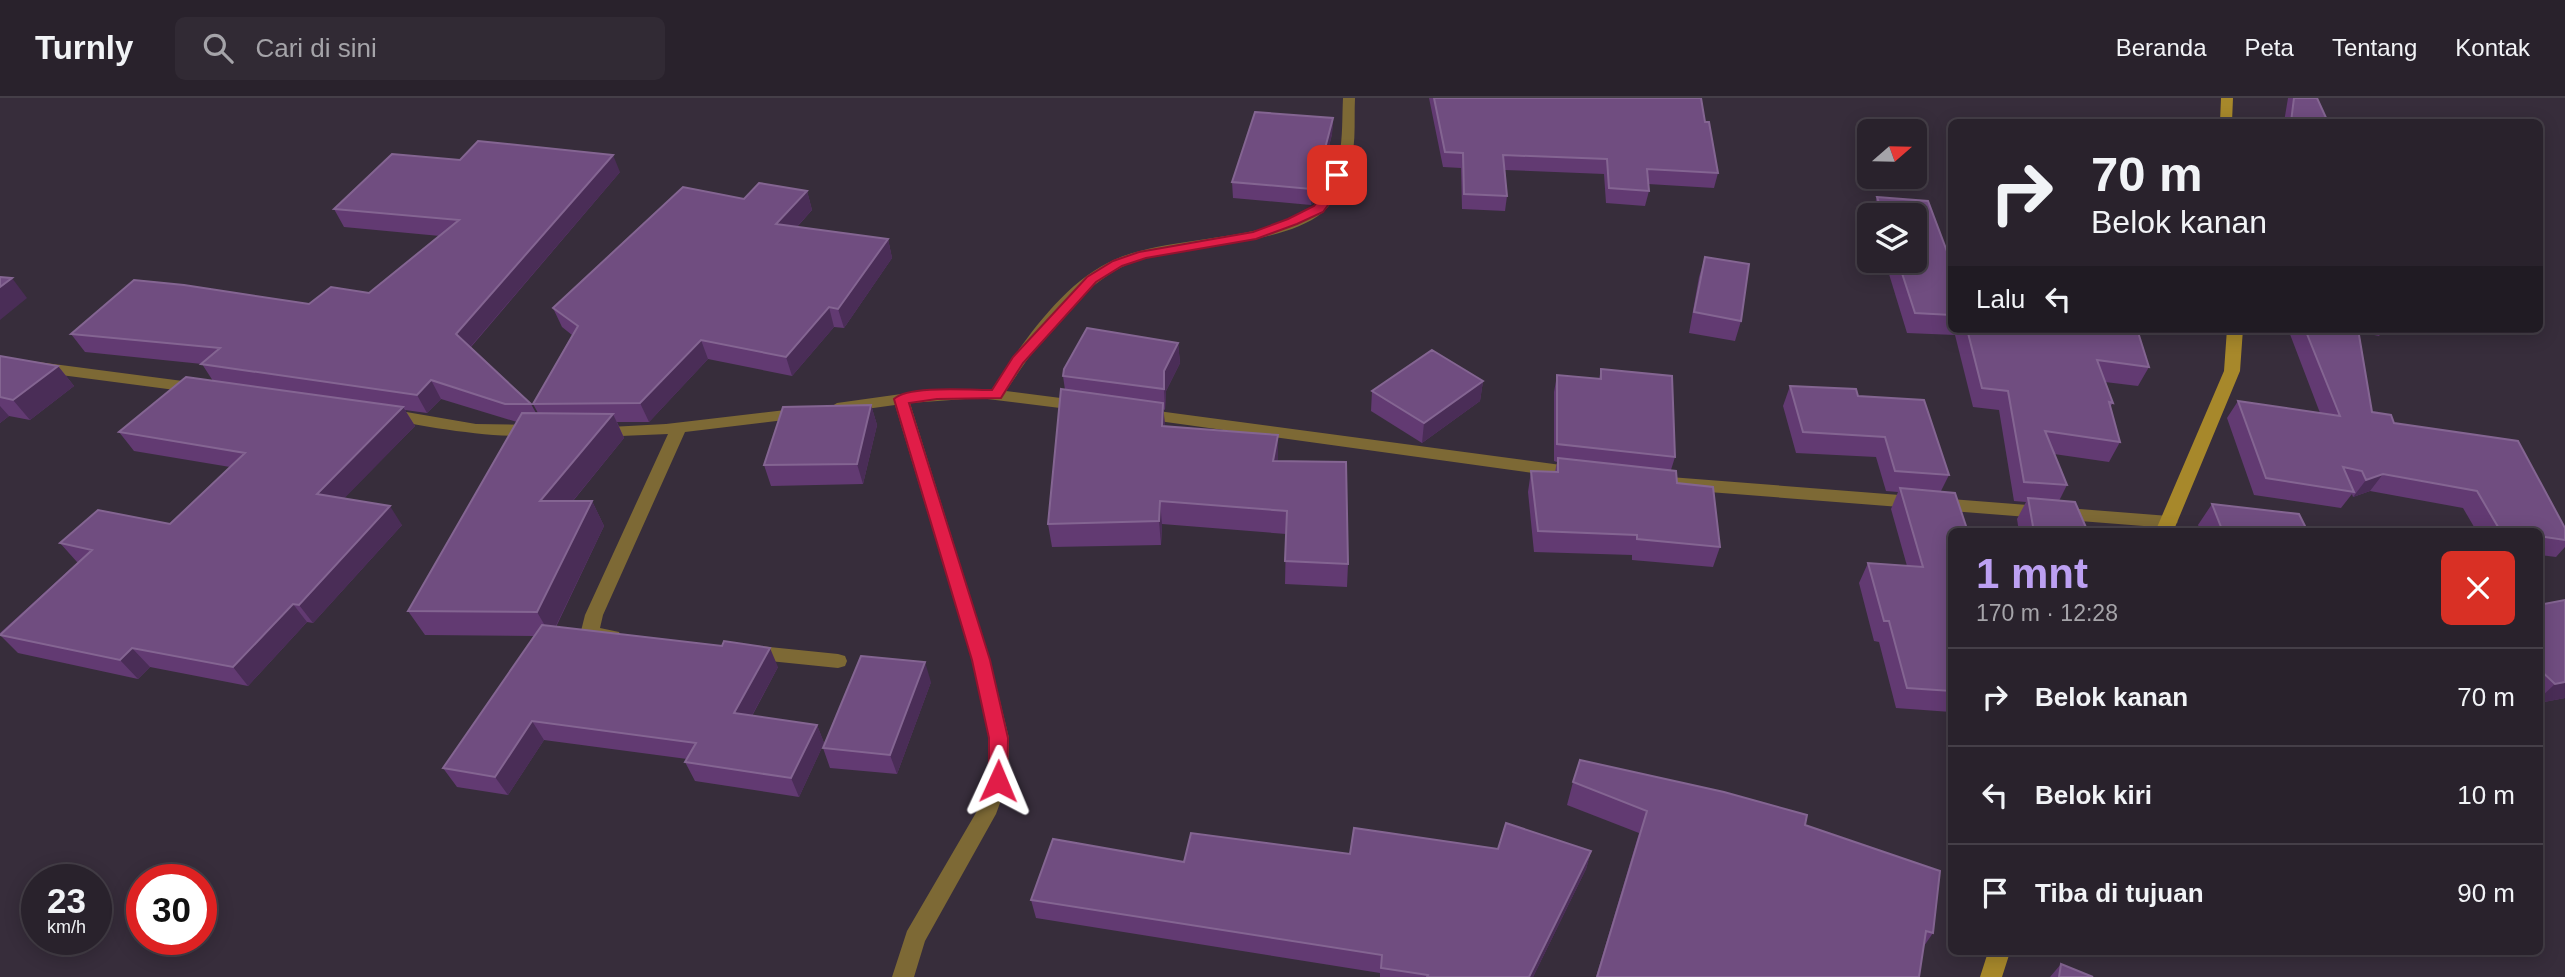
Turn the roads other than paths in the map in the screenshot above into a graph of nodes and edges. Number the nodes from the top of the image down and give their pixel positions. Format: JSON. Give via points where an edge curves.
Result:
{"nodes":[{"id":1,"x":1349,"y":98,"type":"edge"},
{"id":2,"x":2227,"y":98,"type":"edge"},
{"id":3,"x":2226,"y":119,"type":"edge"},
{"id":4,"x":2235,"y":333,"type":"edge"},
{"id":5,"x":0,"y":362,"type":"edge"},
{"id":6,"x":215,"y":390,"type":"edge"},
{"id":7,"x":988,"y":393,"type":"junction"},
{"id":8,"x":901,"y":399,"type":"junction"},
{"id":9,"x":1105,"y":409,"type":"edge"},
{"id":10,"x":376,"y":412,"type":"edge"},
{"id":11,"x":1133,"y":413,"type":"edge"},
{"id":12,"x":679,"y":428,"type":"junction"},
{"id":13,"x":555,"y":431,"type":"edge"},
{"id":14,"x":582,"y":432,"type":"edge"},
{"id":15,"x":1596,"y":476,"type":"edge"},
{"id":16,"x":1650,"y":481,"type":"edge"},
{"id":17,"x":2166,"y":527,"type":"edge"},
{"id":18,"x":624,"y":638,"type":"edge"},
{"id":19,"x":731,"y":650,"type":"edge"},
{"id":20,"x":838,"y":662,"type":"dead end"},
{"id":21,"x":1998,"y":955,"type":"edge"},
{"id":22,"x":903,"y":977,"type":"edge"},
{"id":23,"x":1991,"y":977,"type":"edge"}],
"edges":[{"from":1,"to":7,"type":"street","via":[[1345,157],[1318,209],[1256,235],[1143,255],[1117,264],[1092,280]]},
{"from":2,"to":3,"type":"street"},
{"from":4,"to":17,"type":"street","via":[[2232,371]]},
{"from":5,"to":6,"type":"street"},
{"from":7,"to":8,"type":"street"},
{"from":7,"to":9,"type":"street"},
{"from":8,"to":12,"type":"street"},
{"from":8,"to":22,"type":"street","via":[[981,660],[999,738],[998,781],[986,814],[915,938]]},
{"from":10,"to":13,"type":"street","via":[[476,429]]},
{"from":11,"to":15,"type":"street"},
{"from":12,"to":14,"type":"street"},
{"from":12,"to":18,"type":"street","via":[[594,615],[590,631]]},
{"from":16,"to":17,"type":"street"},
{"from":19,"to":20,"type":"street"},
{"from":21,"to":23,"type":"street"}]}
